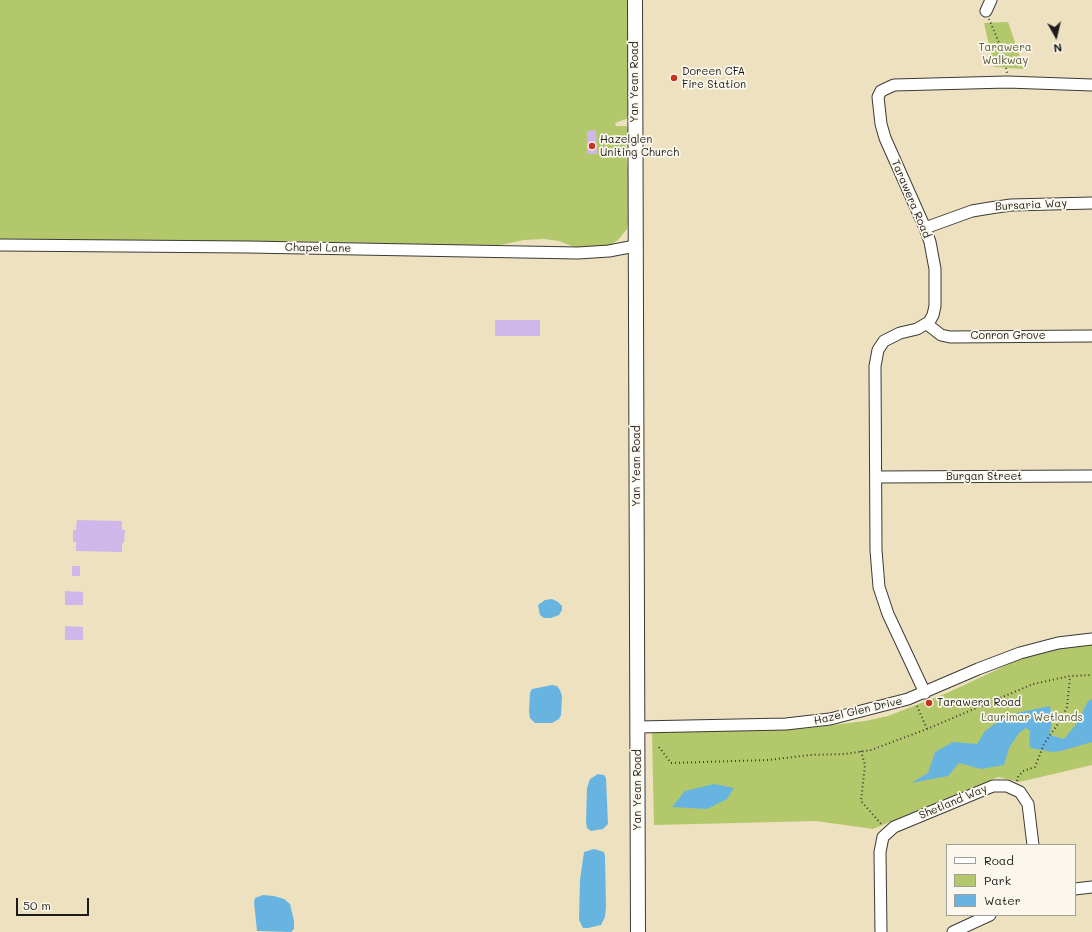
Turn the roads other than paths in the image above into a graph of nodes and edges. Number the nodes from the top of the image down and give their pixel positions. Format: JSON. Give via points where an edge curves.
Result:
{"nodes":[{"id":1,"x":635,"y":0,"type":"edge"},
{"id":2,"x":991,"y":0,"type":"edge"},
{"id":3,"x":986,"y":11,"type":"road end"},
{"id":4,"x":1092,"y":85,"type":"edge"},
{"id":5,"x":1092,"y":203,"type":"edge"},
{"id":6,"x":925,"y":228,"type":"junction"},
{"id":7,"x":0,"y":245,"type":"edge"},
{"id":8,"x":636,"y":246,"type":"junction"},
{"id":9,"x":927,"y":324,"type":"junction"},
{"id":10,"x":1092,"y":336,"type":"edge"},
{"id":11,"x":1092,"y":476,"type":"edge"},
{"id":12,"x":876,"y":477,"type":"junction"},
{"id":13,"x":1092,"y":639,"type":"edge"},
{"id":14,"x":925,"y":693,"type":"junction"},
{"id":15,"x":638,"y":728,"type":"junction"},
{"id":16,"x":1033,"y":844,"type":"edge"},
{"id":17,"x":1092,"y":887,"type":"edge"},
{"id":18,"x":1076,"y":890,"type":"edge"},
{"id":19,"x":988,"y":916,"type":"edge"},
{"id":20,"x":638,"y":932,"type":"edge"},
{"id":21,"x":881,"y":932,"type":"edge"},
{"id":22,"x":953,"y":932,"type":"edge"}],
"edges":[{"from":1,"to":8,"type":"main road","name":"Yan Yean Road"},
{"from":2,"to":3,"type":"street"},
{"from":4,"to":6,"type":"street","name":"Tarawera Road","via":[[1007,82],[894,85],[882,91],[878,97],[885,138]]},
{"from":5,"to":6,"type":"street","name":"Bursaria Way","via":[[990,208]]},
{"from":6,"to":9,"type":"street","name":"Tarawera Road","via":[[933,255],[935,282],[935,306]]},
{"from":7,"to":8,"type":"street","name":"Chapel Lane","via":[[578,253]]},
{"from":8,"to":15,"type":"main road","name":"Yan Yean Road"},
{"from":9,"to":10,"type":"street","name":"Conron Grove","via":[[941,335],[950,337]]},
{"from":9,"to":12,"type":"street","via":[[917,330],[891,336],[878,350],[875,366]]},
{"from":11,"to":12,"type":"street","name":"Burgan Street"},
{"from":12,"to":14,"type":"street","via":[[879,587],[888,614]]},
{"from":13,"to":14,"type":"street","name":"Hazel Glen Drive","via":[[1058,643],[1020,653],[978,668]]},
{"from":14,"to":15,"type":"street","name":"Hazel Glen Drive","via":[[853,715],[808,723]]},
{"from":15,"to":20,"type":"main road","name":"Yan Yean Road"},
{"from":16,"to":21,"type":"street","name":"Shetland Way","via":[[1028,804],[1020,792],[1007,786],[993,786],[894,827],[886,835],[880,852]]},
{"from":17,"to":18,"type":"street"},
{"from":19,"to":22,"type":"street"}]}
